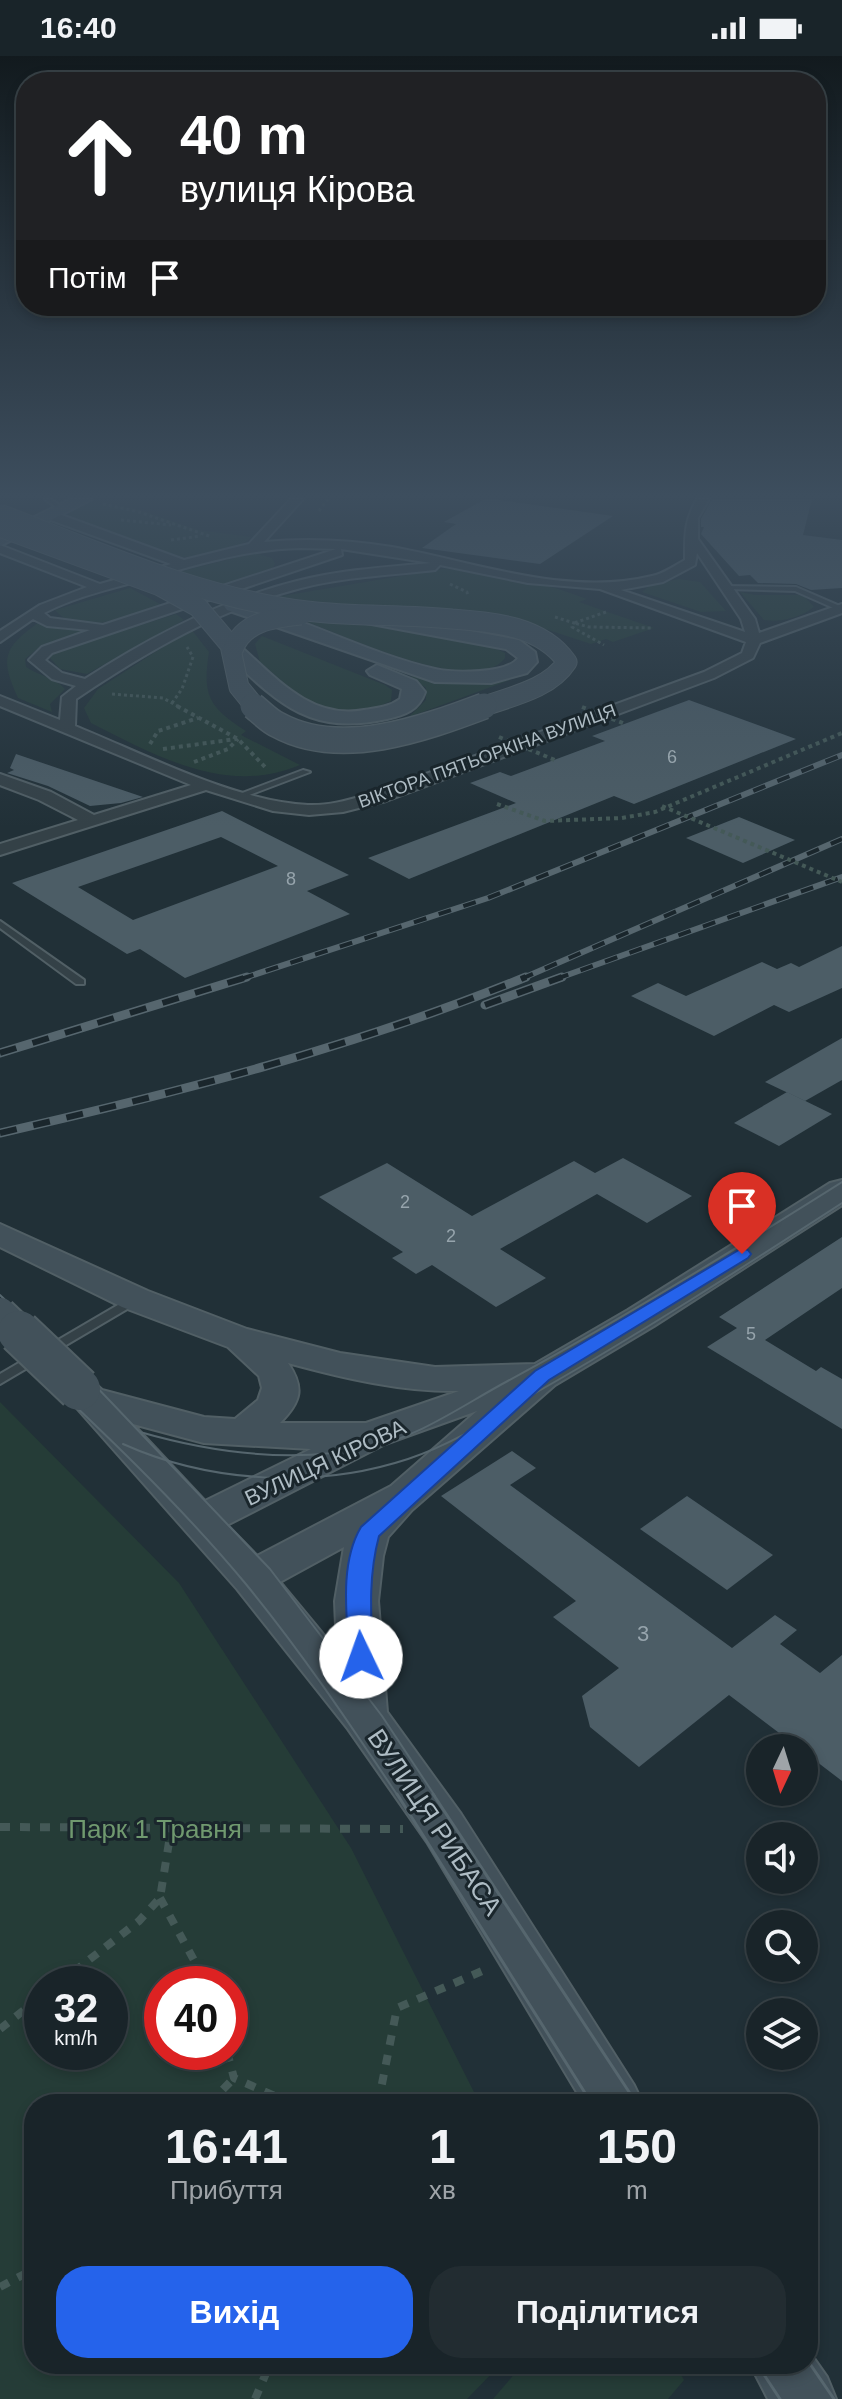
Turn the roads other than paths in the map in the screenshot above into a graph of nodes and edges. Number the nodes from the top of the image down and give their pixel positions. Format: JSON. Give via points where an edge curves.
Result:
{"nodes":[{"id":1,"x":46,"y":608,"type":"edge"},
{"id":2,"x":167,"y":608,"type":"edge"},
{"id":3,"x":198,"y":608,"type":"edge"},
{"id":4,"x":312,"y":608,"type":"edge"},
{"id":5,"x":638,"y":608,"type":"edge"},
{"id":6,"x":656,"y":608,"type":"edge"},
{"id":7,"x":740,"y":608,"type":"edge"},
{"id":8,"x":841,"y":608,"type":"edge"},
{"id":9,"x":224,"y":609,"type":"junction"},
{"id":10,"x":34,"y":613,"type":"junction"},
{"id":11,"x":345,"y":614,"type":"junction"},
{"id":12,"x":112,"y":626,"type":"junction"},
{"id":13,"x":0,"y":638,"type":"edge"},
{"id":14,"x":752,"y":646,"type":"junction"},
{"id":15,"x":233,"y":650,"type":"junction"},
{"id":16,"x":82,"y":688,"type":"junction"},
{"id":17,"x":0,"y":701,"type":"edge"},
{"id":18,"x":67,"y":726,"type":"junction"},
{"id":19,"x":306,"y":772,"type":"dead end"},
{"id":20,"x":0,"y":779,"type":"edge"},
{"id":21,"x":206,"y":785,"type":"junction"},
{"id":22,"x":241,"y":795,"type":"junction"},
{"id":23,"x":93,"y":821,"type":"junction"},
{"id":24,"x":0,"y":850,"type":"edge"},
{"id":25,"x":0,"y":924,"type":"edge"},
{"id":26,"x":80,"y":982,"type":"dead end"},
{"id":27,"x":842,"y":1190,"type":"edge"},
{"id":28,"x":0,"y":1234,"type":"edge"},
{"id":29,"x":135,"y":1299,"type":"junction"},
{"id":30,"x":0,"y":1314,"type":"edge"},
{"id":31,"x":234,"y":1337,"type":"junction"},
{"id":32,"x":542,"y":1376,"type":"junction"},
{"id":33,"x":0,"y":1380,"type":"edge"},
{"id":34,"x":85,"y":1395,"type":"junction"},
{"id":35,"x":243,"y":1433,"type":"junction"},
{"id":36,"x":371,"y":1435,"type":"junction"},
{"id":37,"x":405,"y":1496,"type":"junction"},
{"id":38,"x":200,"y":1521,"type":"junction"},
{"id":39,"x":252,"y":1578,"type":"junction"},
{"id":40,"x":364,"y":1716,"type":"junction"},
{"id":41,"x":609,"y":2094,"type":"edge"},
{"id":42,"x":788,"y":2374,"type":"edge"},
{"id":43,"x":805,"y":2399,"type":"edge"}],
"edges":[{"from":1,"to":10,"type":"street"},
{"from":2,"to":12,"type":"street"},
{"from":3,"to":15,"type":"street","bridge":true},
{"from":4,"to":11,"type":"street","bridge":true},
{"from":5,"to":14,"type":"street"},
{"from":6,"to":14,"type":"street"},
{"from":7,"to":14,"type":"street","via":[[748,619]]},
{"from":8,"to":14,"type":"street","name":"ВІКТОРА ПЯТЬОРКІНА ВУЛИЦЯ"},
{"from":9,"to":11,"type":"street","bridge":true,"via":[[453,678],[491,677],[527,662],[528,656],[512,644],[496,639]]},
{"from":9,"to":15,"type":"street","via":[[398,679],[414,692],[413,699],[374,716],[318,715],[292,705]]},
{"from":9,"to":16,"type":"street","via":[[163,638]]},
{"from":10,"to":12,"type":"street","via":[[47,622]]},
{"from":10,"to":13,"type":"street"},
{"from":11,"to":15,"type":"street","bridge":true,"via":[[262,623],[238,636]]},
{"from":11,"to":15,"type":"street","bridge":true,"via":[[502,625],[552,640],[564,650],[567,662],[545,683],[409,732],[334,739],[290,729],[252,707],[238,690]]},
{"from":12,"to":16,"type":"street","via":[[47,650],[36,660]]},
{"from":14,"to":22,"type":"street","name":"ВІКТОРА ПЯТЬОРКІНА ВУЛИЦЯ","via":[[709,675],[380,797],[309,810]]},
{"from":16,"to":18,"type":"street","via":[[69,697]]},
{"from":17,"to":18,"type":"street","name":"ВІКТОРА ПЯТЬОРКІНА ВУЛИЦЯ"},
{"from":18,"to":21,"type":"street","name":"ВІКТОРА ПЯТЬОРКІНА ВУЛИЦЯ"},
{"from":19,"to":22,"type":"lane"},
{"from":20,"to":23,"type":"street"},
{"from":21,"to":22,"type":"street","name":"ВІКТОРА ПЯТЬОРКІНА ВУЛИЦЯ"},
{"from":21,"to":23,"type":"street"},
{"from":23,"to":24,"type":"street"},
{"from":25,"to":26,"type":"lane"},
{"from":27,"to":32,"type":"street","name":"ВУЛИЦЯ КІРОВА"},
{"from":28,"to":29,"type":"street"},
{"from":29,"to":31,"type":"street"},
{"from":29,"to":33,"type":"lane"},
{"from":30,"to":34,"type":"street","name":"ВУЛИЦЯ РИБАСА","bridge":true},
{"from":31,"to":32,"type":"street","via":[[382,1374],[435,1379]]},
{"from":31,"to":35,"type":"street","via":[[273,1364],[280,1377],[281,1391],[272,1413]]},
{"from":32,"to":36,"type":"street","name":"ВУЛИЦЯ КІРОВА"},
{"from":32,"to":37,"type":"street","name":"ВУЛИЦЯ КІРОВА"},
{"from":34,"to":35,"type":"street","via":[[204,1430]]},
{"from":34,"to":38,"type":"street","name":"ВУЛИЦЯ РИБАСА"},
{"from":35,"to":36,"type":"street"},
{"from":36,"to":38,"type":"street","name":"ВУЛИЦЯ КІРОВА"},
{"from":37,"to":39,"type":"street","name":"ВУЛИЦЯ КІРОВА"},
{"from":37,"to":40,"type":"street","via":[[369,1532],[360,1563]]},
{"from":38,"to":39,"type":"street","name":"ВУЛИЦЯ РИБАСА"},
{"from":39,"to":40,"type":"street","name":"ВУЛИЦЯ РИБАСА"},
{"from":40,"to":41,"type":"street","name":"ВУЛИЦЯ РИБАСА","via":[[444,1828]]},
{"from":42,"to":43,"type":"street"}]}
